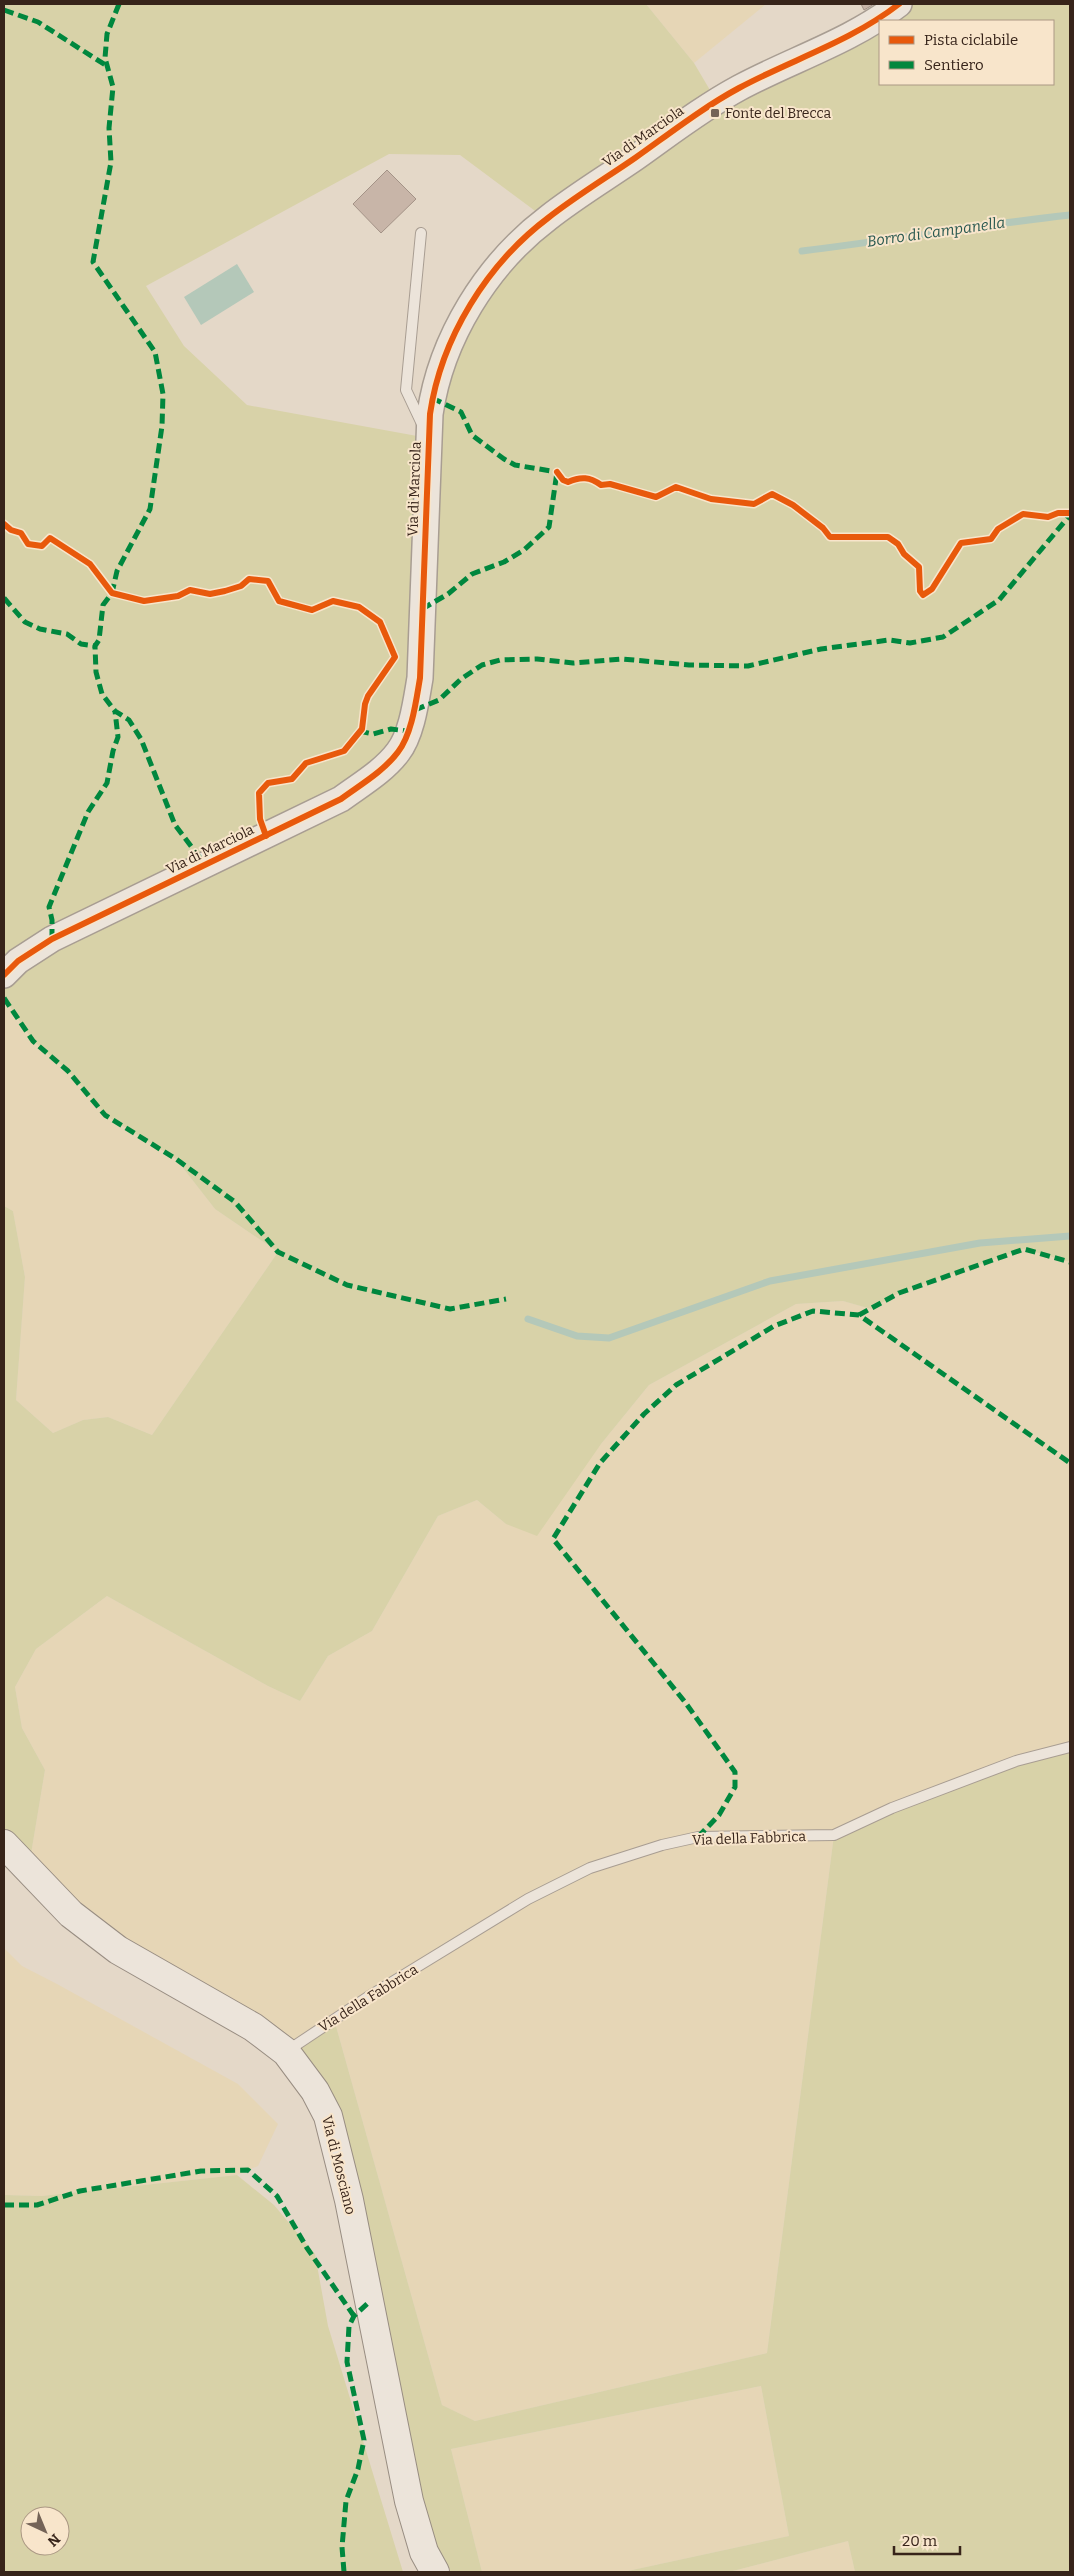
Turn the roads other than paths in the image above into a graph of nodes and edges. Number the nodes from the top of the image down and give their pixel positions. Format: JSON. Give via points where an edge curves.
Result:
{"nodes":[{"id":1,"x":899,"y":4,"type":"edge"},
{"id":2,"x":421,"y":233,"type":"dead end"},
{"id":3,"x":428,"y":438,"type":"junction"},
{"id":4,"x":52,"y":939,"type":"junction"},
{"id":5,"x":4,"y":948,"type":"edge"},
{"id":6,"x":4,"y":975,"type":"edge"},
{"id":7,"x":1070,"y":1747,"type":"edge"},
{"id":8,"x":4,"y":1844,"type":"edge"},
{"id":9,"x":286,"y":2052,"type":"junction"},
{"id":10,"x":435,"y":2572,"type":"edge"}],
"edges":[{"from":1,"to":3,"type":"street","name":"Via di Marciola","via":[[856,34],[738,88],[547,219],[500,263],[458,323],[432,398]]},
{"from":2,"to":3,"type":"lane","via":[[406,390]]},
{"from":3,"to":4,"type":"street","name":"Via di Marciola","via":[[420,678],[415,710],[398,752],[341,799]]},
{"from":4,"to":5,"type":"street","name":"Via di Marciola"},
{"from":4,"to":6,"type":"street","name":"Via di Marciola","via":[[18,961]]},
{"from":7,"to":9,"type":"lane","name":"Via della Fabbrica","via":[[1016,1762],[892,1808],[834,1835],[698,1837],[590,1868],[528,1899],[371,1995]]},
{"from":8,"to":9,"type":"main road","name":"Via di Mosciano","via":[[71,1914],[110,1944],[253,2027]]},
{"from":9,"to":10,"type":"main road","name":"Via di Mosciano","via":[[328,2116],[349,2200],[408,2501],[424,2552]]}]}
